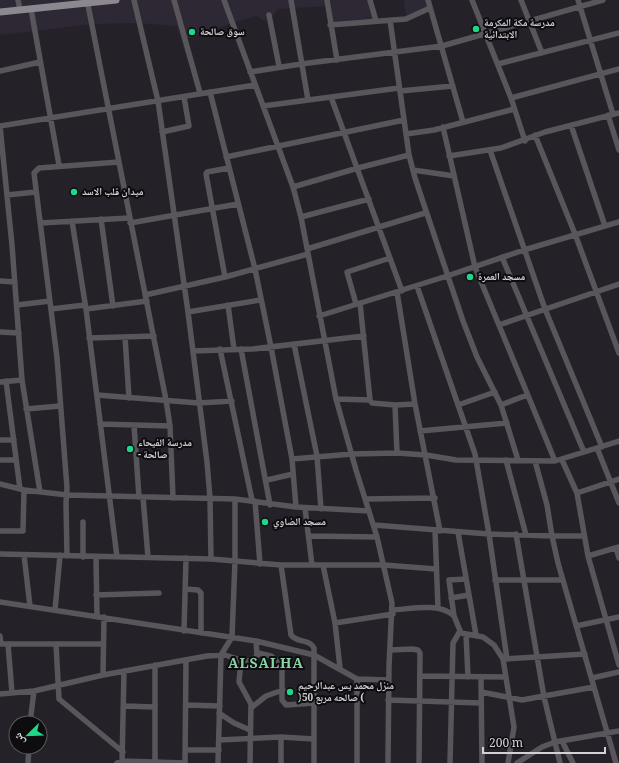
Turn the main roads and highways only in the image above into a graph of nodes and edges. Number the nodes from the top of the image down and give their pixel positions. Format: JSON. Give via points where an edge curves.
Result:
{"nodes":[{"id":1,"x":116,"y":0,"type":"edge"},
{"id":2,"x":88,"y":1,"type":"edge"},
{"id":3,"x":0,"y":12,"type":"edge"}],
"edges":[{"from":1,"to":2,"type":"main road"},
{"from":2,"to":3,"type":"main road"}]}
